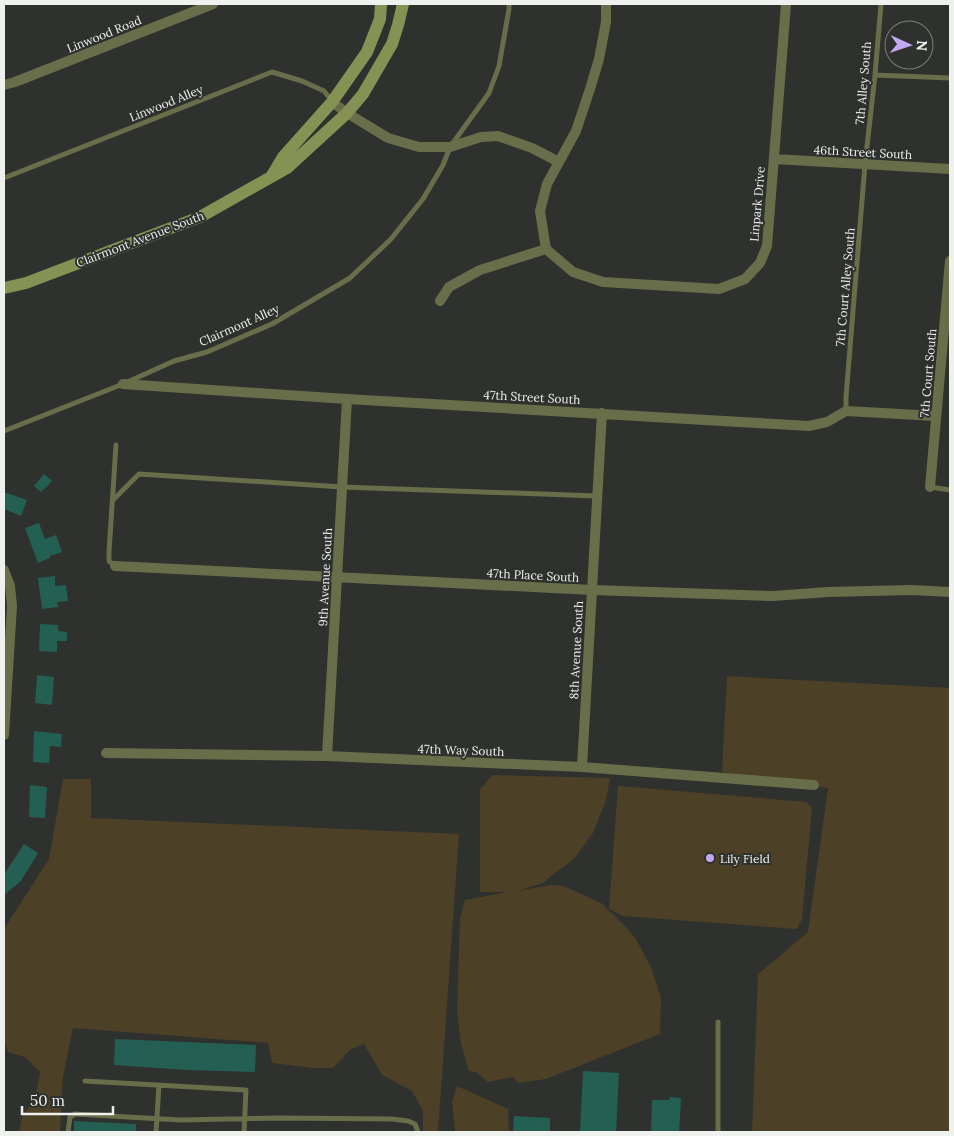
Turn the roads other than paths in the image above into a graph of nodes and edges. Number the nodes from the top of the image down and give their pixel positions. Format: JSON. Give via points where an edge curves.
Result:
{"nodes":[{"id":1,"x":213,"y":4,"type":"edge"},
{"id":2,"x":381,"y":4,"type":"edge"},
{"id":3,"x":403,"y":4,"type":"edge"},
{"id":4,"x":509,"y":4,"type":"edge"},
{"id":5,"x":606,"y":4,"type":"edge"},
{"id":6,"x":786,"y":4,"type":"edge"},
{"id":7,"x":881,"y":4,"type":"edge"},
{"id":8,"x":875,"y":75,"type":"junction"},
{"id":9,"x":950,"y":78,"type":"edge"},
{"id":10,"x":4,"y":85,"type":"edge"},
{"id":11,"x":332,"y":102,"type":"junction"},
{"id":12,"x":347,"y":114,"type":"junction"},
{"id":13,"x":450,"y":147,"type":"junction"},
{"id":14,"x":774,"y":159,"type":"junction"},
{"id":15,"x":559,"y":162,"type":"junction"},
{"id":16,"x":865,"y":164,"type":"junction"},
{"id":17,"x":950,"y":169,"type":"edge"},
{"id":18,"x":271,"y":177,"type":"junction"},
{"id":19,"x":4,"y":178,"type":"edge"},
{"id":20,"x":546,"y":249,"type":"junction"},
{"id":21,"x":950,"y":264,"type":"edge"},
{"id":22,"x":4,"y":288,"type":"edge"},
{"id":23,"x":440,"y":301,"type":"dead end"},
{"id":24,"x":945,"y":372,"type":"edge"},
{"id":25,"x":123,"y":384,"type":"junction"},
{"id":26,"x":348,"y":399,"type":"junction"},
{"id":27,"x":846,"y":411,"type":"junction"},
{"id":28,"x":602,"y":413,"type":"junction"},
{"id":29,"x":936,"y":416,"type":"junction"},
{"id":30,"x":4,"y":432,"type":"edge"},
{"id":31,"x":116,"y":445,"type":"dead end"},
{"id":32,"x":930,"y":487,"type":"joint"},
{"id":33,"x":342,"y":488,"type":"junction"},
{"id":34,"x":950,"y":490,"type":"edge"},
{"id":35,"x":597,"y":496,"type":"junction"},
{"id":36,"x":113,"y":500,"type":"junction"},
{"id":37,"x":115,"y":566,"type":"joint"},
{"id":38,"x":4,"y":570,"type":"edge"},
{"id":39,"x":337,"y":577,"type":"junction"},
{"id":40,"x":592,"y":590,"type":"junction"},
{"id":41,"x":950,"y":592,"type":"edge"},
{"id":42,"x":4,"y":735,"type":"edge"},
{"id":43,"x":106,"y":753,"type":"dead end"},
{"id":44,"x":327,"y":756,"type":"junction"},
{"id":45,"x":582,"y":767,"type":"junction"},
{"id":46,"x":814,"y":785,"type":"dead end"},
{"id":47,"x":718,"y":1022,"type":"dead end"},
{"id":48,"x":85,"y":1081,"type":"dead end"},
{"id":49,"x":159,"y":1085,"type":"junction"},
{"id":50,"x":156,"y":1119,"type":"junction"},
{"id":51,"x":245,"y":1119,"type":"junction"},
{"id":52,"x":68,"y":1132,"type":"edge"},
{"id":53,"x":156,"y":1132,"type":"edge"},
{"id":54,"x":244,"y":1132,"type":"edge"},
{"id":55,"x":418,"y":1132,"type":"edge"},
{"id":56,"x":718,"y":1132,"type":"edge"}],
"edges":[{"from":1,"to":10,"type":"street","name":"Linwood Road"},
{"from":2,"to":11,"type":"street","name":"Clairmont Avenue South","via":[[380,19],[367,52]]},
{"from":3,"to":12,"type":"street","name":"Clairmont Avenue South","via":[[392,44],[363,94]]},
{"from":4,"to":13,"type":"lane","name":"Clairmont Alley","via":[[499,66],[488,93]]},
{"from":5,"to":15,"type":"street","via":[[599,59],[576,130]]},
{"from":6,"to":14,"type":"street","name":"Linpark Drive"},
{"from":7,"to":8,"type":"lane","name":"7th Alley South"},
{"from":8,"to":9,"type":"lane"},
{"from":8,"to":16,"type":"lane","name":"7th Alley South"},
{"from":11,"to":12,"type":"street"},
{"from":11,"to":18,"type":"street","name":"Clairmont Avenue South","via":[[283,157]]},
{"from":11,"to":19,"type":"lane","name":"Linwood Alley","via":[[324,91],[272,72]]},
{"from":12,"to":13,"type":"street","via":[[388,138],[419,147]]},
{"from":12,"to":18,"type":"street","name":"Clairmont Avenue South","via":[[287,168]]},
{"from":13,"to":15,"type":"street","via":[[481,137],[498,136]]},
{"from":13,"to":25,"type":"lane","name":"Clairmont Alley","via":[[423,199],[391,239],[350,278],[272,324]]},
{"from":14,"to":16,"type":"street","name":"46th Street South"},
{"from":14,"to":20,"type":"street","name":"Linpark Drive","via":[[767,246],[760,264],[745,279],[719,289],[603,282],[574,272]]},
{"from":15,"to":20,"type":"street","via":[[547,184],[540,210]]},
{"from":16,"to":17,"type":"street","name":"46th Street South"},
{"from":16,"to":27,"type":"lane","name":"7th Court Alley South"},
{"from":18,"to":22,"type":"street","name":"Clairmont Avenue South","via":[[200,217],[26,283]]},
{"from":20,"to":23,"type":"street","via":[[480,270],[449,287]]},
{"from":21,"to":24,"type":"street","name":"7th Court South"},
{"from":24,"to":29,"type":"street","name":"7th Court South"},
{"from":25,"to":26,"type":"street","name":"47th Street South"},
{"from":25,"to":30,"type":"lane","name":"Clairmont Alley"},
{"from":26,"to":28,"type":"street","name":"47th Street South"},
{"from":26,"to":33,"type":"street","name":"9th Avenue South"},
{"from":27,"to":28,"type":"street","name":"47th Street South","via":[[827,422],[809,426]]},
{"from":27,"to":29,"type":"street"},
{"from":28,"to":35,"type":"street","name":"8th Avenue South"},
{"from":29,"to":32,"type":"street","name":"7th Court South"},
{"from":31,"to":36,"type":"lane"},
{"from":32,"to":34,"type":"lane"},
{"from":33,"to":35,"type":"lane"},
{"from":33,"to":36,"type":"lane","via":[[139,474]]},
{"from":33,"to":39,"type":"street","name":"9th Avenue South"},
{"from":35,"to":40,"type":"street","name":"8th Avenue South"},
{"from":36,"to":37,"type":"lane","via":[[109,561]]},
{"from":37,"to":39,"type":"street","name":"47th Place South"},
{"from":38,"to":42,"type":"street","via":[[12,606]]},
{"from":39,"to":40,"type":"street","name":"47th Place South"},
{"from":39,"to":44,"type":"street","name":"9th Avenue South"},
{"from":40,"to":41,"type":"street","name":"47th Place South","via":[[773,596],[911,590]]},
{"from":40,"to":45,"type":"street","name":"8th Avenue South"},
{"from":43,"to":44,"type":"street","name":"47th Way South"},
{"from":44,"to":45,"type":"street","name":"47th Way South"},
{"from":45,"to":46,"type":"street","name":"47th Way South"},
{"from":47,"to":56,"type":"lane"},
{"from":48,"to":49,"type":"lane"},
{"from":49,"to":50,"type":"lane"},
{"from":49,"to":51,"type":"lane","via":[[246,1090]]},
{"from":50,"to":51,"type":"lane"},
{"from":50,"to":52,"type":"lane","via":[[75,1114],[70,1117]]},
{"from":50,"to":53,"type":"lane"},
{"from":51,"to":54,"type":"lane"},
{"from":51,"to":55,"type":"lane","via":[[392,1119],[415,1124]]}]}
